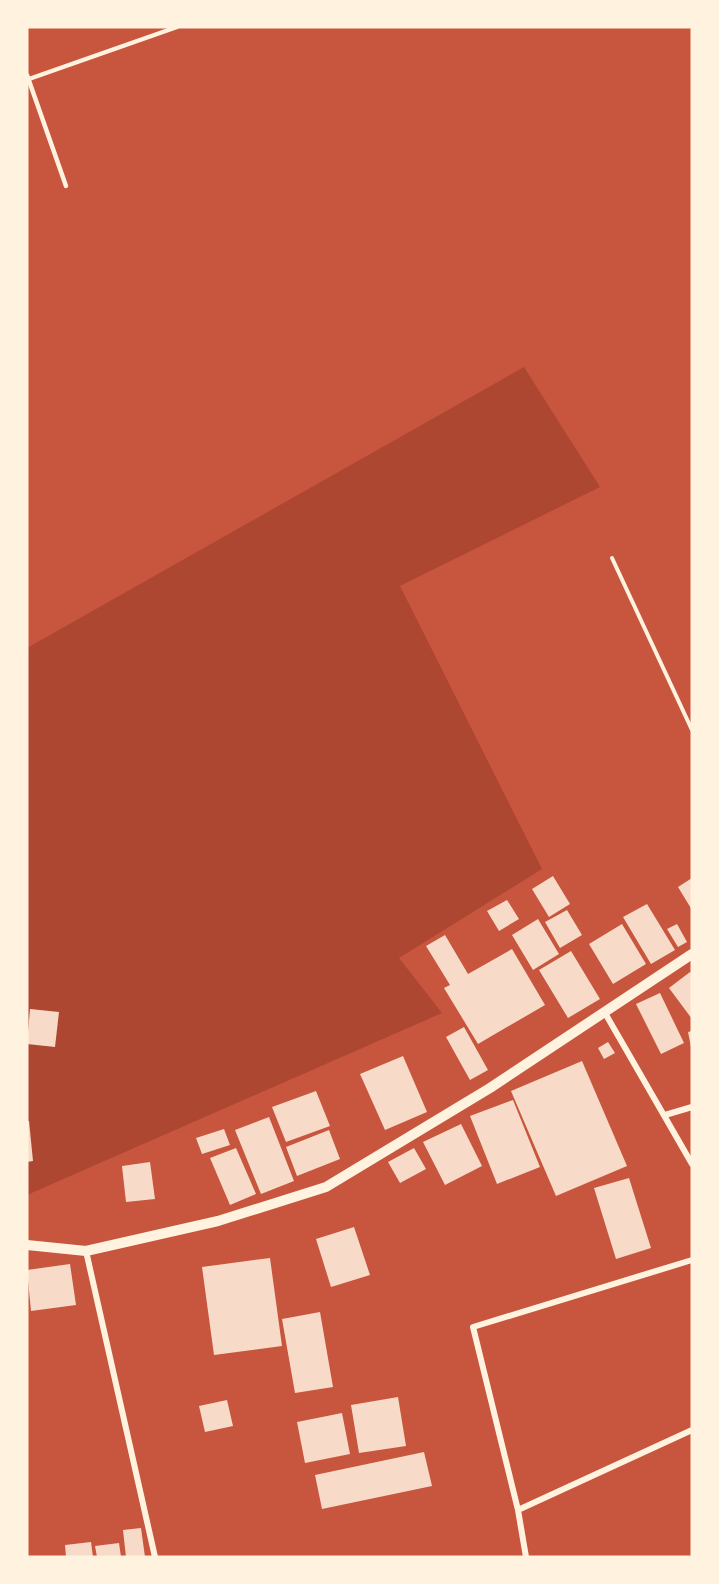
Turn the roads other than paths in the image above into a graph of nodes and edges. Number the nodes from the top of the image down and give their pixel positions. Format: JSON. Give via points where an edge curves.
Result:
{"nodes":[{"id":1,"x":177,"y":27,"type":"edge"},
{"id":2,"x":28,"y":77,"type":"edge"},
{"id":3,"x":66,"y":186,"type":"dead end"},
{"id":4,"x":692,"y":954,"type":"edge"},
{"id":5,"x":605,"y":1013,"type":"junction"},
{"id":6,"x":692,"y":1107,"type":"edge"},
{"id":7,"x":665,"y":1115,"type":"junction"},
{"id":8,"x":692,"y":1164,"type":"edge"},
{"id":9,"x":27,"y":1245,"type":"edge"},
{"id":10,"x":86,"y":1251,"type":"junction"},
{"id":11,"x":692,"y":1260,"type":"edge"},
{"id":12,"x":692,"y":1430,"type":"edge"},
{"id":13,"x":518,"y":1510,"type":"junction"},
{"id":14,"x":155,"y":1557,"type":"edge"},
{"id":15,"x":526,"y":1557,"type":"edge"}],
"edges":[{"from":1,"to":2,"type":"lane"},
{"from":2,"to":3,"type":"lane"},
{"from":4,"to":5,"type":"street"},
{"from":5,"to":7,"type":"street"},
{"from":5,"to":10,"type":"street","via":[[326,1187],[218,1221]]},
{"from":6,"to":7,"type":"street"},
{"from":7,"to":8,"type":"street"},
{"from":9,"to":10,"type":"street"},
{"from":10,"to":14,"type":"street"},
{"from":11,"to":13,"type":"street","via":[[473,1327]]},
{"from":12,"to":13,"type":"street"},
{"from":13,"to":15,"type":"street"}]}
